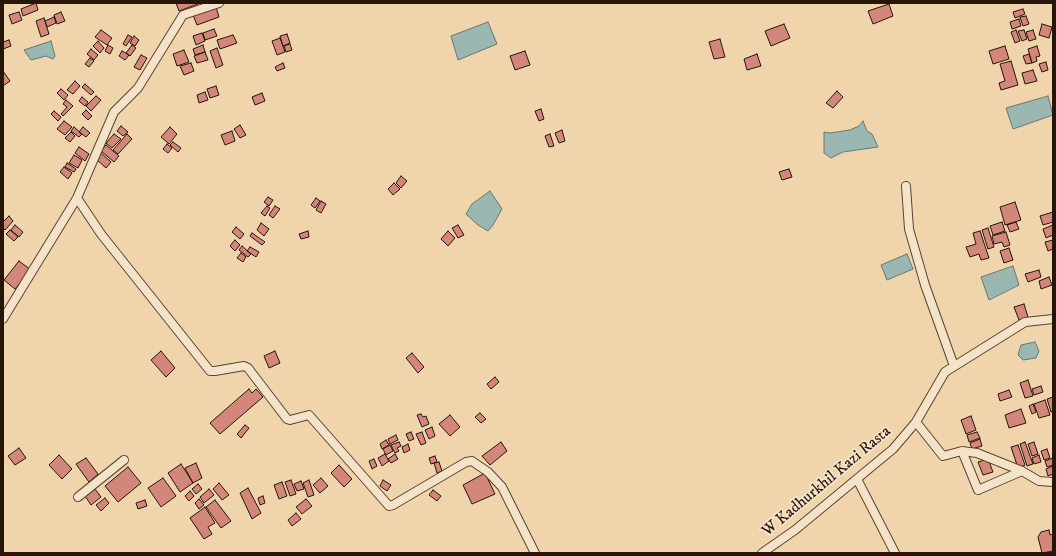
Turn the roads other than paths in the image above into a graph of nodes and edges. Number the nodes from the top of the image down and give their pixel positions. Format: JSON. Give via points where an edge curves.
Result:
{"nodes":[{"id":1,"x":218,"y":3,"type":"edge"},
{"id":2,"x":906,"y":186,"type":"dead end"},
{"id":3,"x":77,"y":198,"type":"junction"},
{"id":4,"x":3,"y":319,"type":"edge"},
{"id":5,"x":1053,"y":319,"type":"edge"},
{"id":6,"x":954,"y":366,"type":"junction"},
{"id":7,"x":916,"y":422,"type":"junction"},
{"id":8,"x":962,"y":451,"type":"junction"},
{"id":9,"x":124,"y":460,"type":"dead end"},
{"id":10,"x":1022,"y":472,"type":"junction"},
{"id":11,"x":857,"y":479,"type":"junction"},
{"id":12,"x":1053,"y":482,"type":"edge"},
{"id":13,"x":78,"y":497,"type":"dead end"},
{"id":14,"x":535,"y":553,"type":"edge"},
{"id":15,"x":762,"y":553,"type":"edge"},
{"id":16,"x":895,"y":553,"type":"edge"}],
"edges":[{"from":1,"to":3,"type":"street","via":[[183,15],[138,88],[114,112]]},
{"from":2,"to":6,"type":"street","via":[[909,229]]},
{"from":3,"to":4,"type":"street"},
{"from":3,"to":14,"type":"street","via":[[101,234],[210,371],[244,366],[287,419],[310,415],[388,506],[472,461],[488,472],[502,487]]},
{"from":5,"to":6,"type":"street","name":"W Kadhurkhil Kazi Rasta","via":[[1025,322]]},
{"from":6,"to":7,"type":"street","name":"W Kadhurkhil Kazi Rasta","via":[[945,372]]},
{"from":7,"to":8,"type":"street","via":[[943,456]]},
{"from":7,"to":11,"type":"street","name":"W Kadhurkhil Kazi Rasta","via":[[893,449]]},
{"from":8,"to":10,"type":"street","via":[[977,453]]},
{"from":8,"to":10,"type":"street","via":[[978,490]]},
{"from":9,"to":13,"type":"street"},
{"from":10,"to":12,"type":"street","via":[[1039,481]]},
{"from":11,"to":15,"type":"street","name":"W Kadhurkhil Kazi Rasta","via":[[795,530]]},
{"from":11,"to":16,"type":"street"}]}
